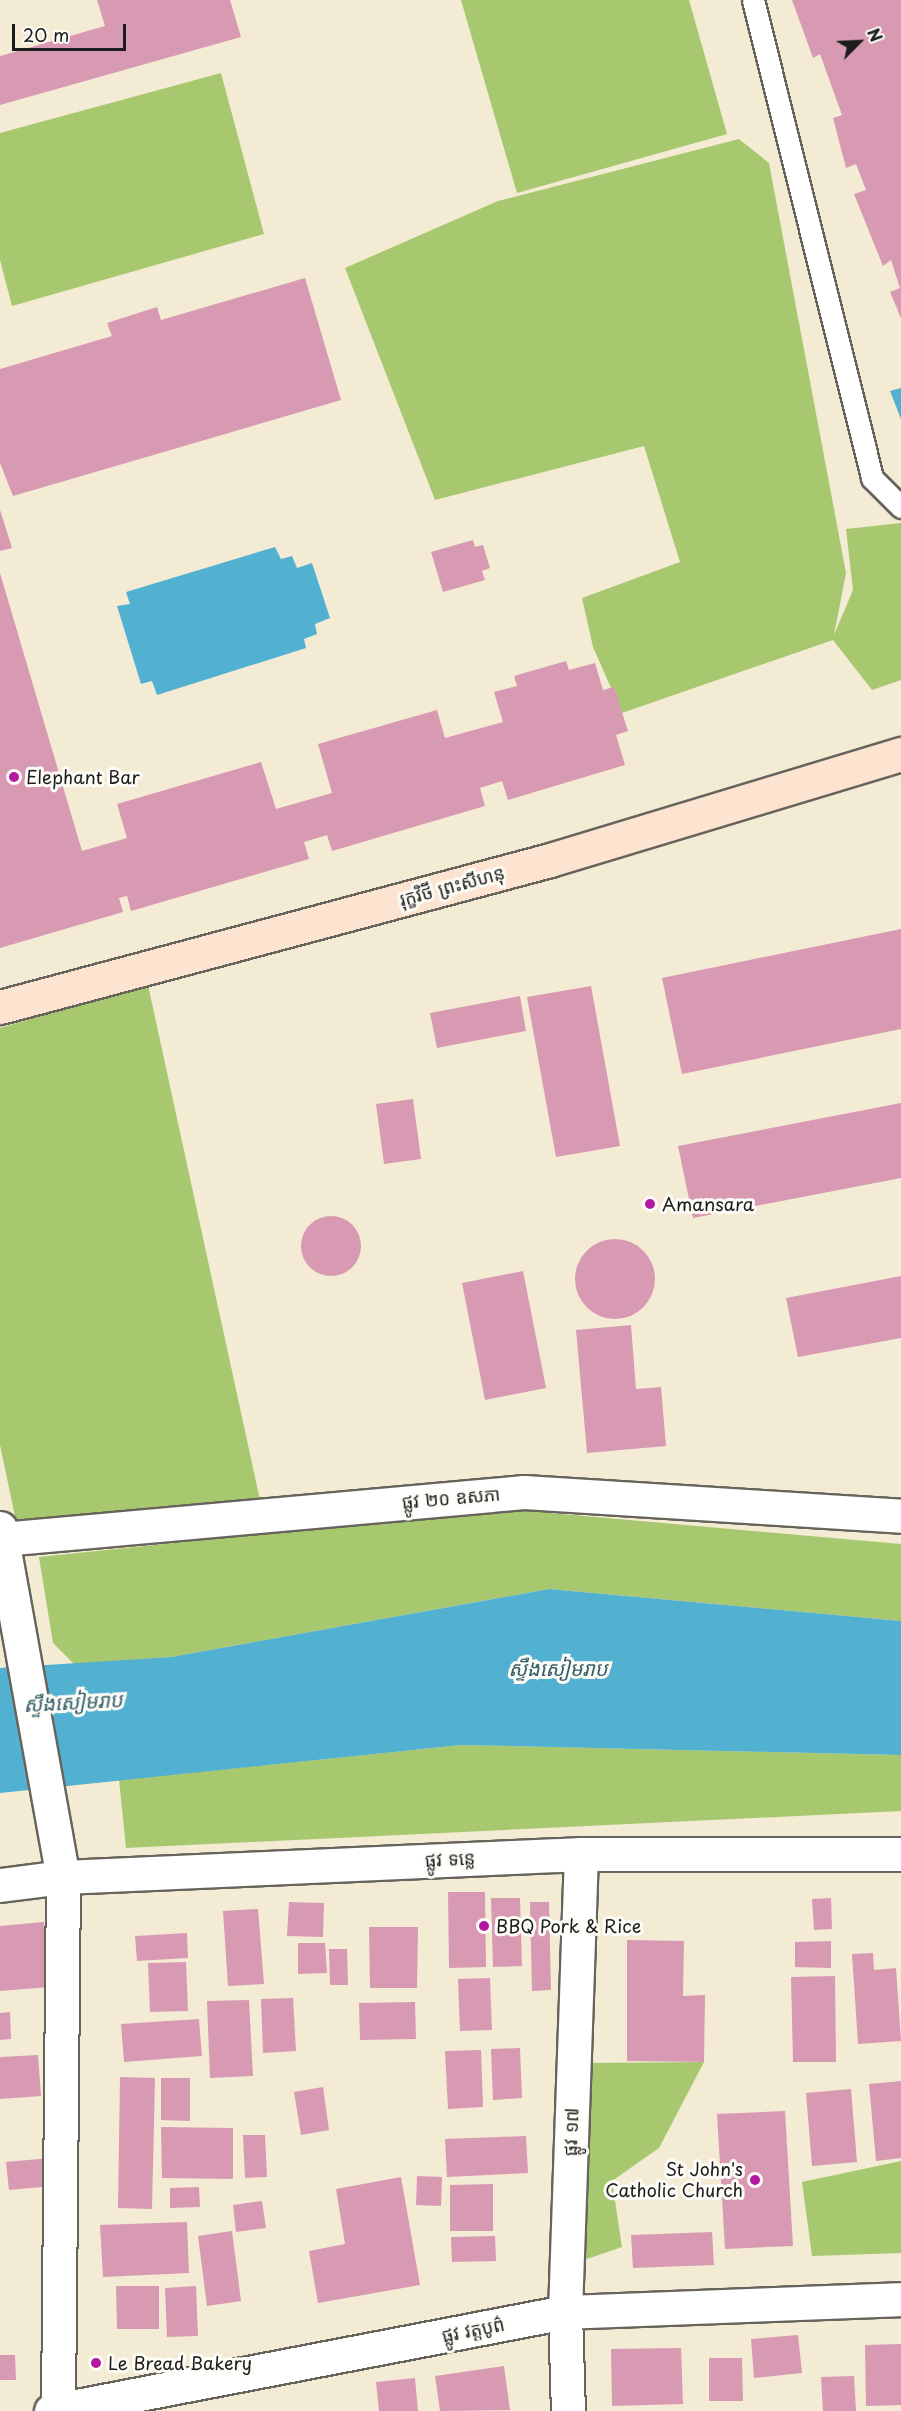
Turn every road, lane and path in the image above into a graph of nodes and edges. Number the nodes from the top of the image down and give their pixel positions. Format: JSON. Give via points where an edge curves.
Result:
{"nodes":[{"id":1,"x":753,"y":0,"type":"edge"},
{"id":2,"x":901,"y":507,"type":"edge"},
{"id":3,"x":901,"y":754,"type":"edge"},
{"id":4,"x":0,"y":1007,"type":"edge"},
{"id":5,"x":901,"y":1516,"type":"edge"},
{"id":6,"x":1,"y":1536,"type":"edge"},
{"id":7,"x":581,"y":1854,"type":"junction"},
{"id":8,"x":901,"y":1854,"type":"edge"},
{"id":9,"x":63,"y":1877,"type":"junction"},
{"id":10,"x":0,"y":1885,"type":"edge"},
{"id":11,"x":901,"y":2299,"type":"edge"},
{"id":12,"x":565,"y":2312,"type":"junction"},
{"id":13,"x":56,"y":2410,"type":"edge"},
{"id":14,"x":568,"y":2411,"type":"edge"}],
"edges":[{"from":1,"to":2,"type":"lane","via":[[872,478]]},
{"from":3,"to":4,"type":"main road","name":"រុក្ខវិថី ព្រះសីហនុ","via":[[550,860]]},
{"from":5,"to":6,"type":"street","name":"ផ្លូវ ២០ ឧសភា","via":[[524,1492]]},
{"from":6,"to":9,"type":"street"},
{"from":7,"to":8,"type":"street","name":"ផ្លូវ ទន្លេ"},
{"from":7,"to":9,"type":"street","name":"ផ្លូវ ទន្លេ"},
{"from":7,"to":12,"type":"street","name":"ផ្លូវ ១៧"},
{"from":9,"to":10,"type":"street","name":"ផ្លូវ ទន្លេ"},
{"from":9,"to":13,"type":"street"},
{"from":11,"to":12,"type":"street","name":"ផ្លូវ វត្តបូព៌"},
{"from":12,"to":13,"type":"street","name":"ផ្លូវ វត្តបូព៌"},
{"from":12,"to":14,"type":"street","name":"ផ្លូវ ១៧"}]}
